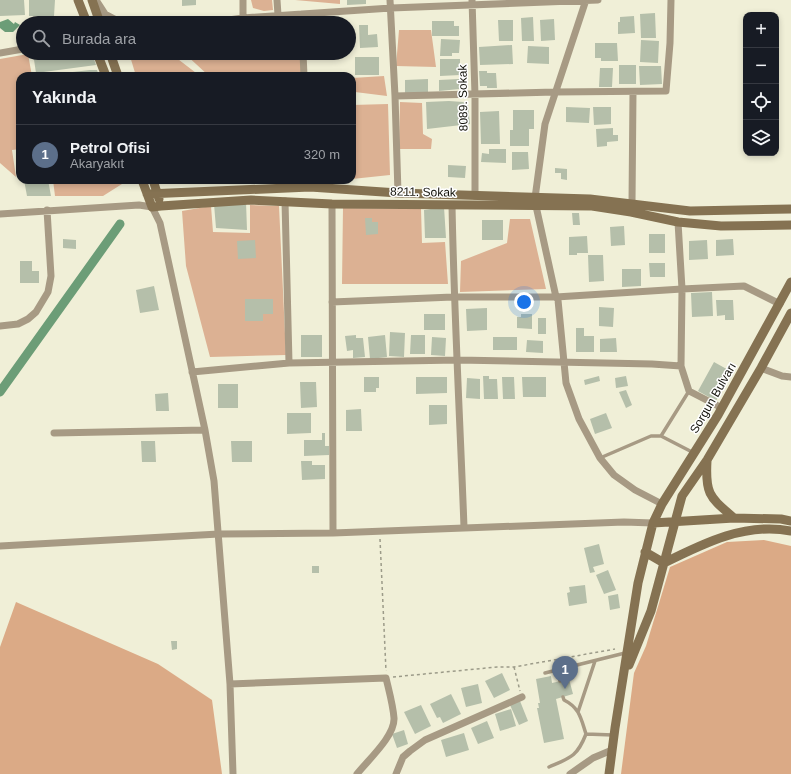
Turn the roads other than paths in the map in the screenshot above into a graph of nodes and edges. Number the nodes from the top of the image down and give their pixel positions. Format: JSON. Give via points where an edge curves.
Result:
{"nodes":[{"id":1,"x":78,"y":0,"type":"edge"},
{"id":2,"x":92,"y":0,"type":"edge"},
{"id":3,"x":96,"y":0,"type":"edge"},
{"id":4,"x":243,"y":0,"type":"edge"},
{"id":5,"x":277,"y":0,"type":"edge"},
{"id":6,"x":598,"y":0,"type":"edge"},
{"id":7,"x":671,"y":0,"type":"edge"},
{"id":8,"x":586,"y":1,"type":"edge"},
{"id":9,"x":472,"y":2,"type":"edge"},
{"id":10,"x":390,"y":4,"type":"edge"},
{"id":11,"x":302,"y":14,"type":"joint"},
{"id":12,"x":278,"y":15,"type":"junction"},
{"id":13,"x":84,"y":16,"type":"edge"},
{"id":14,"x":98,"y":16,"type":"edge"},
{"id":15,"x":109,"y":16,"type":"edge"},
{"id":16,"x":243,"y":16,"type":"edge"},
{"id":17,"x":266,"y":16,"type":"edge"},
{"id":18,"x":16,"y":50,"type":"edge"},
{"id":19,"x":0,"y":53,"type":"edge"},
{"id":20,"x":100,"y":60,"type":"edge"},
{"id":21,"x":112,"y":60,"type":"edge"},
{"id":22,"x":303,"y":60,"type":"edge"},
{"id":23,"x":104,"y":72,"type":"edge"},
{"id":24,"x":117,"y":72,"type":"edge"},
{"id":25,"x":304,"y":72,"type":"edge"},
{"id":26,"x":555,"y":92,"type":"junction"},
{"id":27,"x":633,"y":92,"type":"junction"},
{"id":28,"x":475,"y":95,"type":"junction"},
{"id":29,"x":395,"y":96,"type":"junction"},
{"id":30,"x":143,"y":184,"type":"edge"},
{"id":31,"x":154,"y":184,"type":"edge"},
{"id":32,"x":295,"y":184,"type":"edge"},
{"id":33,"x":319,"y":184,"type":"edge"},
{"id":34,"x":157,"y":193,"type":"junction"},
{"id":35,"x":398,"y":193,"type":"junction"},
{"id":36,"x":147,"y":194,"type":"junction"},
{"id":37,"x":475,"y":196,"type":"junction"},
{"id":38,"x":285,"y":201,"type":"junction"},
{"id":39,"x":536,"y":202,"type":"junction"},
{"id":40,"x":332,"y":204,"type":"junction"},
{"id":41,"x":632,"y":204,"type":"junction"},
{"id":42,"x":139,"y":205,"type":"junction"},
{"id":43,"x":452,"y":205,"type":"junction"},
{"id":44,"x":156,"y":206,"type":"junction"},
{"id":45,"x":791,"y":209,"type":"edge"},
{"id":46,"x":47,"y":210,"type":"junction"},
{"id":47,"x":0,"y":214,"type":"edge"},
{"id":48,"x":678,"y":222,"type":"junction"},
{"id":49,"x":791,"y":225,"type":"edge"},
{"id":50,"x":791,"y":282,"type":"edge"},
{"id":51,"x":682,"y":288,"type":"junction"},
{"id":52,"x":453,"y":297,"type":"junction"},
{"id":53,"x":556,"y":297,"type":"junction"},
{"id":54,"x":332,"y":302,"type":"junction"},
{"id":55,"x":780,"y":304,"type":"junction"},
{"id":56,"x":791,"y":313,"type":"edge"},
{"id":57,"x":0,"y":326,"type":"edge"},
{"id":58,"x":458,"y":360,"type":"junction"},
{"id":59,"x":332,"y":362,"type":"junction"},
{"id":60,"x":564,"y":362,"type":"junction"},
{"id":61,"x":289,"y":363,"type":"junction"},
{"id":62,"x":682,"y":366,"type":"junction"},
{"id":63,"x":762,"y":368,"type":"junction"},
{"id":64,"x":192,"y":372,"type":"junction"},
{"id":65,"x":791,"y":377,"type":"edge"},
{"id":66,"x":689,"y":391,"type":"junction"},
{"id":67,"x":722,"y":408,"type":"junction"},
{"id":68,"x":205,"y":430,"type":"junction"},
{"id":69,"x":54,"y":433,"type":"dead end"},
{"id":70,"x":661,"y":436,"type":"junction"},
{"id":71,"x":695,"y":454,"type":"junction"},
{"id":72,"x":600,"y":458,"type":"junction"},
{"id":73,"x":707,"y":460,"type":"junction"},
{"id":74,"x":662,"y":504,"type":"junction"},
{"id":75,"x":791,"y":515,"type":"edge"},
{"id":76,"x":734,"y":518,"type":"junction"},
{"id":77,"x":781,"y":519,"type":"junction"},
{"id":78,"x":674,"y":521,"type":"junction"},
{"id":79,"x":791,"y":521,"type":"edge"},
{"id":80,"x":653,"y":523,"type":"junction"},
{"id":81,"x":464,"y":527,"type":"junction"},
{"id":82,"x":791,"y":531,"type":"edge"},
{"id":83,"x":333,"y":533,"type":"junction"},
{"id":84,"x":219,"y":534,"type":"junction"},
{"id":85,"x":0,"y":546,"type":"edge"},
{"id":86,"x":645,"y":552,"type":"junction"},
{"id":87,"x":664,"y":563,"type":"junction"},
{"id":88,"x":628,"y":650,"type":"junction"},
{"id":89,"x":594,"y":661,"type":"junction"},
{"id":90,"x":557,"y":670,"type":"junction"},
{"id":91,"x":544,"y":673,"type":"dead end"},
{"id":92,"x":623,"y":680,"type":"junction"},
{"id":93,"x":560,"y":681,"type":"dead end"},
{"id":94,"x":230,"y":684,"type":"junction"},
{"id":95,"x":522,"y":697,"type":"road end"},
{"id":96,"x":563,"y":697,"type":"dead end"},
{"id":97,"x":578,"y":712,"type":"junction"},
{"id":98,"x":586,"y":734,"type":"junction"},
{"id":99,"x":614,"y":735,"type":"junction"},
{"id":100,"x":612,"y":750,"type":"junction"},
{"id":101,"x":549,"y":767,"type":"dead end"},
{"id":102,"x":233,"y":774,"type":"edge"},
{"id":103,"x":357,"y":774,"type":"edge"},
{"id":104,"x":396,"y":774,"type":"edge"},
{"id":105,"x":570,"y":774,"type":"edge"},
{"id":106,"x":609,"y":774,"type":"edge"}],
"edges":[{"from":1,"to":13,"type":"street"},
{"from":2,"to":14,"type":"street"},
{"from":3,"to":15,"type":"street"},
{"from":4,"to":16,"type":"street"},
{"from":5,"to":12,"type":"street"},
{"from":6,"to":8,"type":"street"},
{"from":7,"to":27,"type":"street","via":[[666,91]]},
{"from":8,"to":9,"type":"street"},
{"from":8,"to":26,"type":"street"},
{"from":9,"to":10,"type":"street"},
{"from":9,"to":28,"type":"street","name":"8089. Sokak"},
{"from":10,"to":11,"type":"street"},
{"from":10,"to":29,"type":"street"},
{"from":11,"to":12,"type":"street"},
{"from":12,"to":17,"type":"street"},
{"from":18,"to":19,"type":"street"},
{"from":20,"to":23,"type":"street"},
{"from":21,"to":24,"type":"street"},
{"from":22,"to":25,"type":"street"},
{"from":26,"to":27,"type":"street"},
{"from":26,"to":28,"type":"street"},
{"from":26,"to":39,"type":"street","via":[[545,124]]},
{"from":27,"to":41,"type":"street"},
{"from":28,"to":29,"type":"street"},
{"from":28,"to":37,"type":"street","name":"8089. Sokak"},
{"from":29,"to":35,"type":"street"},
{"from":30,"to":36,"type":"street"},
{"from":31,"to":34,"type":"street"},
{"from":32,"to":34,"type":"street"},
{"from":33,"to":35,"type":"street"},
{"from":34,"to":36,"type":"street"},
{"from":34,"to":44,"type":"street"},
{"from":35,"to":37,"type":"street"},
{"from":36,"to":42,"type":"street"},
{"from":36,"to":44,"type":"street"},
{"from":37,"to":39,"type":"street"},
{"from":38,"to":40,"type":"street","name":"8211. Sokak"},
{"from":38,"to":44,"type":"street","name":"8211. Sokak","via":[[251,200]]},
{"from":38,"to":61,"type":"street"},
{"from":39,"to":41,"type":"street","via":[[590,199]]},
{"from":39,"to":43,"type":"street","name":"8211. Sokak"},
{"from":39,"to":48,"type":"street","name":"8211. Sokak","via":[[592,206]]},
{"from":39,"to":53,"type":"street"},
{"from":40,"to":43,"type":"street","name":"8211. Sokak"},
{"from":40,"to":54,"type":"street"},
{"from":41,"to":45,"type":"street","via":[[690,211]]},
{"from":42,"to":44,"type":"street"},
{"from":42,"to":46,"type":"street"},
{"from":43,"to":52,"type":"street"},
{"from":44,"to":64,"type":"street"},
{"from":46,"to":47,"type":"street"},
{"from":46,"to":57,"type":"street","via":[[51,276],[48,292],[36,312],[28,319]]},
{"from":48,"to":49,"type":"street","name":"8211. Sokak","via":[[721,226]]},
{"from":48,"to":51,"type":"street"},
{"from":50,"to":55,"type":"street","name":"Sorgun Bulvarı"},
{"from":51,"to":53,"type":"street"},
{"from":51,"to":55,"type":"street","via":[[744,286]]},
{"from":51,"to":62,"type":"street"},
{"from":52,"to":53,"type":"street"},
{"from":52,"to":54,"type":"street"},
{"from":52,"to":58,"type":"street"},
{"from":53,"to":60,"type":"street"},
{"from":54,"to":59,"type":"street"},
{"from":55,"to":67,"type":"street","name":"Sorgun Bulvarı"},
{"from":56,"to":63,"type":"street"},
{"from":58,"to":59,"type":"street"},
{"from":58,"to":60,"type":"street"},
{"from":58,"to":81,"type":"street"},
{"from":59,"to":61,"type":"street"},
{"from":59,"to":83,"type":"street"},
{"from":60,"to":62,"type":"street"},
{"from":60,"to":72,"type":"street","via":[[566,383],[579,418]]},
{"from":61,"to":64,"type":"street"},
{"from":62,"to":66,"type":"street"},
{"from":63,"to":65,"type":"street"},
{"from":63,"to":73,"type":"street"},
{"from":64,"to":68,"type":"street"},
{"from":66,"to":67,"type":"street"},
{"from":66,"to":70,"type":"lane"},
{"from":67,"to":71,"type":"street","name":"Sorgun Bulvarı"},
{"from":68,"to":69,"type":"street"},
{"from":68,"to":84,"type":"street","via":[[214,481]]},
{"from":70,"to":71,"type":"lane"},
{"from":70,"to":72,"type":"lane","via":[[651,436]]},
{"from":71,"to":74,"type":"street","name":"Sorgun Bulvarı"},
{"from":72,"to":74,"type":"street","via":[[614,475]]},
{"from":73,"to":76,"type":"street","via":[[706,480],[709,492],[715,502]]},
{"from":73,"to":78,"type":"street","via":[[682,496]]},
{"from":74,"to":80,"type":"street","name":"Sorgun Bulvarı"},
{"from":75,"to":77,"type":"street"},
{"from":76,"to":77,"type":"street"},
{"from":76,"to":78,"type":"street"},
{"from":77,"to":79,"type":"street"},
{"from":78,"to":80,"type":"street"},
{"from":78,"to":87,"type":"street"},
{"from":80,"to":81,"type":"street"},
{"from":80,"to":86,"type":"street","name":"Sorgun Bulvarı"},
{"from":81,"to":83,"type":"street"},
{"from":82,"to":87,"type":"street","via":[[757,529],[739,532]]},
{"from":83,"to":84,"type":"street"},
{"from":84,"to":85,"type":"street"},
{"from":84,"to":94,"type":"street"},
{"from":86,"to":87,"type":"street"},
{"from":86,"to":88,"type":"street","name":"Sorgun Bulvarı"},
{"from":87,"to":92,"type":"street","via":[[651,611]]},
{"from":88,"to":89,"type":"lane"},
{"from":88,"to":92,"type":"street","name":"Sorgun Bulvarı"},
{"from":89,"to":90,"type":"lane"},
{"from":89,"to":97,"type":"lane"},
{"from":90,"to":91,"type":"lane"},
{"from":90,"to":93,"type":"lane"},
{"from":92,"to":99,"type":"street"},
{"from":94,"to":102,"type":"street"},
{"from":94,"to":103,"type":"street","via":[[386,678],[394,717],[392,730]]},
{"from":95,"to":104,"type":"street","via":[[426,740],[403,758]]},
{"from":96,"to":97,"type":"lane"},
{"from":97,"to":98,"type":"lane"},
{"from":98,"to":99,"type":"lane"},
{"from":98,"to":101,"type":"lane","via":[[571,758]]},
{"from":99,"to":100,"type":"street"},
{"from":100,"to":105,"type":"street","via":[[593,758]]},
{"from":100,"to":106,"type":"street"}]}
